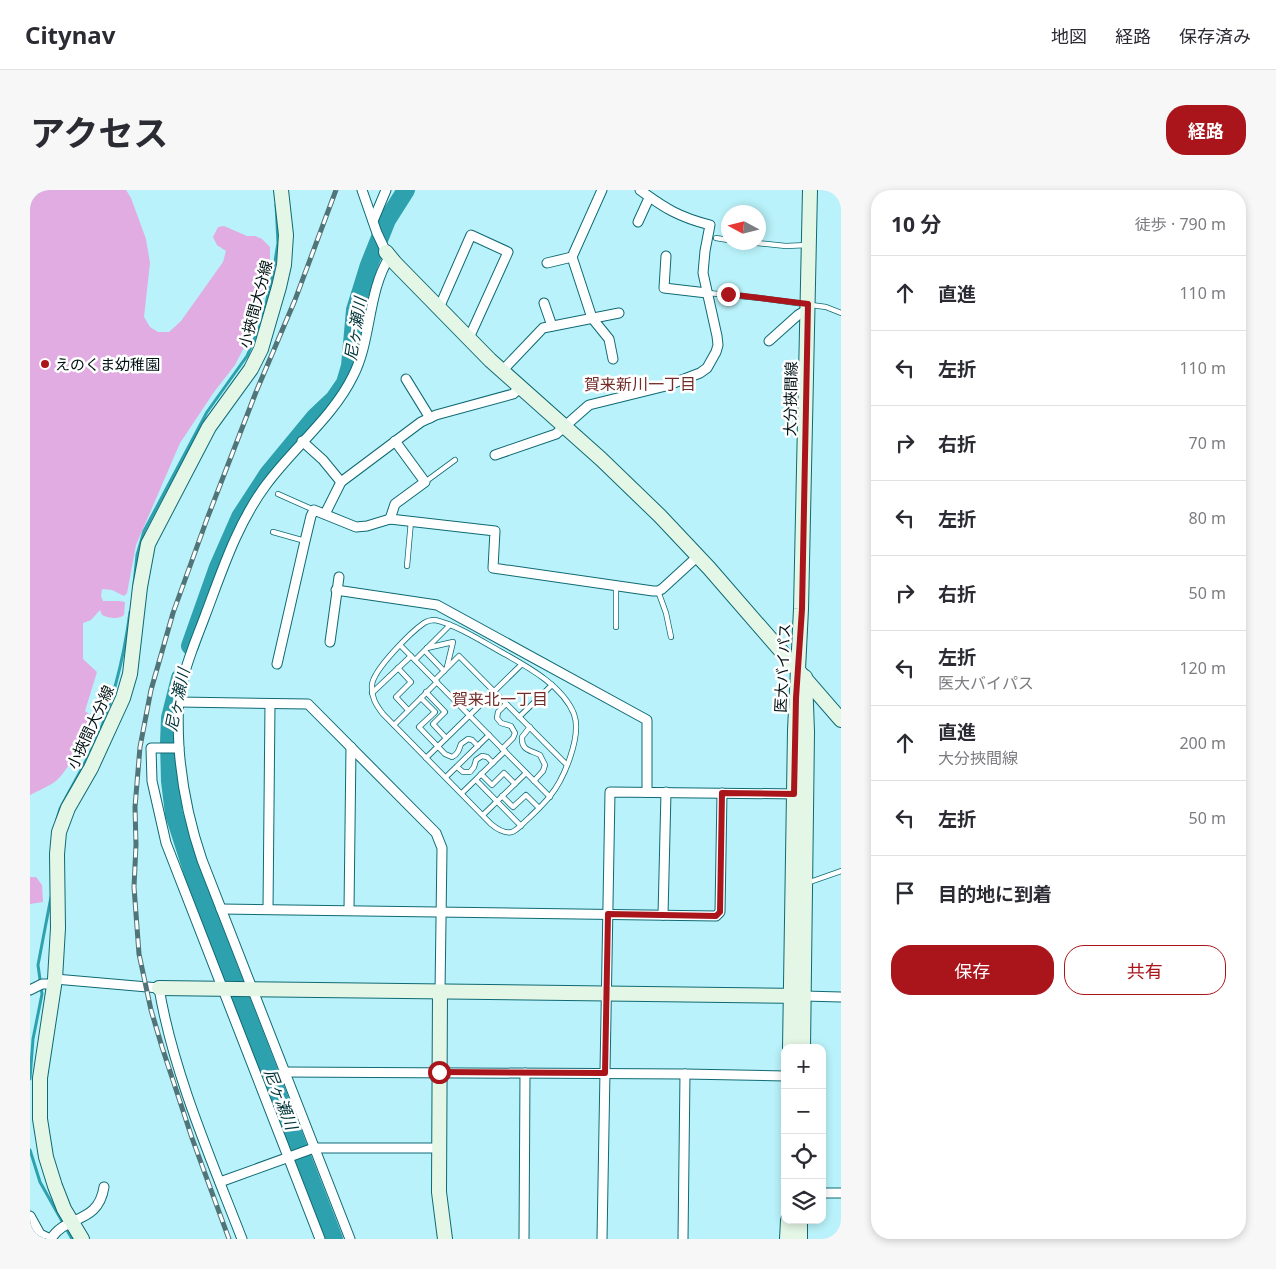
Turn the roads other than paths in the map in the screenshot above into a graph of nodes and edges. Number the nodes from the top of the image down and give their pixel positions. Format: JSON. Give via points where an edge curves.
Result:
{"nodes":[{"id":1,"x":281,"y":190,"type":"edge"},
{"id":2,"x":362,"y":190,"type":"edge"},
{"id":3,"x":386,"y":190,"type":"edge"},
{"id":4,"x":602,"y":190,"type":"edge"},
{"id":5,"x":640,"y":190,"type":"edge"},
{"id":6,"x":810,"y":190,"type":"edge"},
{"id":7,"x":649,"y":198,"type":"junction"},
{"id":8,"x":373,"y":222,"type":"junction"},
{"id":9,"x":638,"y":222,"type":"dead end"},
{"id":10,"x":716,"y":238,"type":"dead end"},
{"id":11,"x":721,"y":239,"type":"edge"},
{"id":12,"x":766,"y":244,"type":"edge"},
{"id":13,"x":809,"y":245,"type":"junction"},
{"id":14,"x":388,"y":254,"type":"junction"},
{"id":15,"x":666,"y":256,"type":"dead end"},
{"id":16,"x":572,"y":257,"type":"junction"},
{"id":17,"x":547,"y":263,"type":"dead end"},
{"id":18,"x":707,"y":293,"type":"junction"},
{"id":19,"x":544,"y":303,"type":"dead end"},
{"id":20,"x":808,"y":307,"type":"junction"},
{"id":21,"x":439,"y":308,"type":"junction"},
{"id":22,"x":619,"y":313,"type":"dead end"},
{"id":23,"x":841,"y":313,"type":"edge"},
{"id":24,"x":592,"y":318,"type":"junction"},
{"id":25,"x":552,"y":326,"type":"junction"},
{"id":26,"x":469,"y":338,"type":"junction"},
{"id":27,"x":769,"y":341,"type":"dead end"},
{"id":28,"x":613,"y":359,"type":"dead end"},
{"id":29,"x":502,"y":371,"type":"junction"},
{"id":30,"x":406,"y":380,"type":"dead end"},
{"id":31,"x":521,"y":387,"type":"junction"},
{"id":32,"x":430,"y":418,"type":"junction"},
{"id":33,"x":565,"y":427,"type":"junction"},
{"id":34,"x":302,"y":441,"type":"junction"},
{"id":35,"x":395,"y":442,"type":"junction"},
{"id":36,"x":495,"y":455,"type":"dead end"},
{"id":37,"x":455,"y":460,"type":"dead end"},
{"id":38,"x":341,"y":482,"type":"junction"},
{"id":39,"x":425,"y":482,"type":"junction"},
{"id":40,"x":278,"y":494,"type":"dead end"},
{"id":41,"x":314,"y":510,"type":"junction"},
{"id":42,"x":325,"y":514,"type":"junction"},
{"id":43,"x":390,"y":519,"type":"junction"},
{"id":44,"x":411,"y":521,"type":"junction"},
{"id":45,"x":273,"y":532,"type":"dead end"},
{"id":46,"x":305,"y":541,"type":"junction"},
{"id":47,"x":698,"y":556,"type":"junction"},
{"id":48,"x":407,"y":566,"type":"dead end"},
{"id":49,"x":338,"y":577,"type":"dead end"},
{"id":50,"x":616,"y":586,"type":"junction"},
{"id":51,"x":336,"y":590,"type":"junction"},
{"id":52,"x":658,"y":591,"type":"junction"},
{"id":53,"x":802,"y":609,"type":"joint"},
{"id":54,"x":450,"y":626,"type":"junction"},
{"id":55,"x":616,"y":628,"type":"dead end"},
{"id":56,"x":671,"y":637,"type":"dead end"},
{"id":57,"x":330,"y":642,"type":"dead end"},
{"id":58,"x":401,"y":646,"type":"junction"},
{"id":59,"x":426,"y":650,"type":"junction"},
{"id":60,"x":413,"y":658,"type":"junction"},
{"id":61,"x":277,"y":664,"type":"dead end"},
{"id":62,"x":521,"y":665,"type":"junction"},
{"id":63,"x":398,"y":668,"type":"junction"},
{"id":64,"x":446,"y":670,"type":"junction"},
{"id":65,"x":801,"y":674,"type":"junction"},
{"id":66,"x":436,"y":681,"type":"junction"},
{"id":67,"x":552,"y":685,"type":"junction"},
{"id":68,"x":426,"y":692,"type":"junction"},
{"id":69,"x":494,"y":692,"type":"junction"},
{"id":70,"x":372,"y":693,"type":"junction"},
{"id":71,"x":421,"y":698,"type":"junction"},
{"id":72,"x":179,"y":702,"type":"junction"},
{"id":73,"x":270,"y":704,"type":"junction"},
{"id":74,"x":506,"y":704,"type":"junction"},
{"id":75,"x":408,"y":710,"type":"junction"},
{"id":76,"x":839,"y":715,"type":"edge"},
{"id":77,"x":469,"y":716,"type":"junction"},
{"id":78,"x":519,"y":717,"type":"junction"},
{"id":79,"x":394,"y":725,"type":"junction"},
{"id":80,"x":530,"y":727,"type":"junction"},
{"id":81,"x":489,"y":735,"type":"junction"},
{"id":82,"x":446,"y":738,"type":"junction"},
{"id":83,"x":438,"y":746,"type":"junction"},
{"id":84,"x":478,"y":746,"type":"junction"},
{"id":85,"x":351,"y":747,"type":"junction"},
{"id":86,"x":176,"y":748,"type":"junction"},
{"id":87,"x":504,"y":750,"type":"junction"},
{"id":88,"x":426,"y":758,"type":"junction"},
{"id":89,"x":493,"y":763,"type":"junction"},
{"id":90,"x":567,"y":765,"type":"junction"},
{"id":91,"x":457,"y":767,"type":"junction"},
{"id":92,"x":526,"y":773,"type":"junction"},
{"id":93,"x":481,"y":774,"type":"junction"},
{"id":94,"x":446,"y":778,"type":"junction"},
{"id":95,"x":476,"y":780,"type":"junction"},
{"id":96,"x":534,"y":781,"type":"junction"},
{"id":97,"x":515,"y":784,"type":"junction"},
{"id":98,"x":647,"y":792,"type":"junction"},
{"id":99,"x":666,"y":792,"type":"junction"},
{"id":100,"x":462,"y":793,"type":"junction"},
{"id":101,"x":722,"y":793,"type":"junction"},
{"id":102,"x":800,"y":794,"type":"junction"},
{"id":103,"x":502,"y":796,"type":"junction"},
{"id":104,"x":550,"y":797,"type":"junction"},
{"id":105,"x":497,"y":802,"type":"junction"},
{"id":106,"x":539,"y":808,"type":"junction"},
{"id":107,"x":483,"y":815,"type":"junction"},
{"id":108,"x":521,"y":826,"type":"junction"},
{"id":109,"x":841,"y":871,"type":"edge"},
{"id":110,"x":805,"y":884,"type":"junction"},
{"id":111,"x":221,"y":909,"type":"junction"},
{"id":112,"x":268,"y":909,"type":"junction"},
{"id":113,"x":350,"y":910,"type":"junction"},
{"id":114,"x":442,"y":912,"type":"junction"},
{"id":115,"x":608,"y":914,"type":"junction"},
{"id":116,"x":663,"y":915,"type":"junction"},
{"id":117,"x":55,"y":981,"type":"junction"},
{"id":118,"x":159,"y":988,"type":"junction"},
{"id":119,"x":227,"y":989,"type":"junction"},
{"id":120,"x":30,"y":990,"type":"edge"},
{"id":121,"x":251,"y":990,"type":"junction"},
{"id":122,"x":440,"y":992,"type":"junction"},
{"id":123,"x":606,"y":994,"type":"junction"},
{"id":124,"x":797,"y":996,"type":"junction"},
{"id":125,"x":841,"y":997,"type":"edge"},
{"id":126,"x":791,"y":1044,"type":"edge"},
{"id":127,"x":803,"y":1044,"type":"edge"},
{"id":128,"x":284,"y":1072,"type":"junction"},
{"id":129,"x":439,"y":1072,"type":"junction"},
{"id":130,"x":525,"y":1073,"type":"junction"},
{"id":131,"x":605,"y":1073,"type":"junction"},
{"id":132,"x":685,"y":1074,"type":"junction"},
{"id":133,"x":781,"y":1076,"type":"edge"},
{"id":134,"x":314,"y":1148,"type":"junction"},
{"id":135,"x":439,"y":1148,"type":"junction"},
{"id":136,"x":289,"y":1157,"type":"junction"},
{"id":137,"x":220,"y":1182,"type":"junction"},
{"id":138,"x":104,"y":1187,"type":"dead end"},
{"id":139,"x":826,"y":1192,"type":"edge"},
{"id":140,"x":841,"y":1193,"type":"edge"},
{"id":141,"x":30,"y":1216,"type":"edge"},
{"id":142,"x":788,"y":1224,"type":"edge"},
{"id":143,"x":800,"y":1224,"type":"edge"},
{"id":144,"x":67,"y":1226,"type":"junction"},
{"id":145,"x":50,"y":1239,"type":"edge"},
{"id":146,"x":82,"y":1239,"type":"edge"},
{"id":147,"x":242,"y":1239,"type":"edge"},
{"id":148,"x":320,"y":1239,"type":"edge"},
{"id":149,"x":350,"y":1239,"type":"edge"},
{"id":150,"x":445,"y":1239,"type":"edge"},
{"id":151,"x":524,"y":1239,"type":"edge"},
{"id":152,"x":602,"y":1239,"type":"edge"},
{"id":153,"x":683,"y":1239,"type":"edge"},
{"id":154,"x":787,"y":1239,"type":"edge"},
{"id":155,"x":800,"y":1239,"type":"edge"}],
"edges":[{"from":1,"to":117,"type":"main road","name":"小挾間大分線","via":[[286,235],[284,266],[261,349],[251,369],[209,427],[148,544],[130,674],[123,698],[91,768],[68,808],[60,832]]},
{"from":2,"to":8,"type":"street"},
{"from":3,"to":8,"type":"street"},
{"from":4,"to":16,"type":"street"},
{"from":5,"to":7,"type":"street"},
{"from":6,"to":13,"type":"main road","name":"大分挾間線"},
{"from":7,"to":9,"type":"street"},
{"from":7,"to":18,"type":"street","via":[[673,213],[710,225],[703,264]]},
{"from":8,"to":14,"type":"street"},
{"from":10,"to":11,"type":"lane"},
{"from":12,"to":13,"type":"lane"},
{"from":13,"to":20,"type":"main road","name":"大分挾間線"},
{"from":14,"to":21,"type":"main road"},
{"from":14,"to":34,"type":"street","via":[[354,374],[342,395]]},
{"from":15,"to":18,"type":"street","via":[[664,288]]},
{"from":16,"to":17,"type":"street"},
{"from":16,"to":24,"type":"street"},
{"from":18,"to":20,"type":"lane"},
{"from":18,"to":33,"type":"street","via":[[718,345],[707,368],[666,386],[589,405]]},
{"from":19,"to":25,"type":"street"},
{"from":20,"to":23,"type":"lane","via":[[826,307]]},
{"from":20,"to":27,"type":"street"},
{"from":20,"to":53,"type":"main road","name":"大分挾間線"},
{"from":21,"to":26,"type":"main road"},
{"from":21,"to":26,"type":"street","via":[[471,235],[508,252]]},
{"from":22,"to":24,"type":"street"},
{"from":24,"to":25,"type":"street"},
{"from":24,"to":28,"type":"street","via":[[610,339]]},
{"from":25,"to":29,"type":"street","via":[[541,330]]},
{"from":26,"to":29,"type":"main road"},
{"from":29,"to":31,"type":"main road"},
{"from":30,"to":32,"type":"street"},
{"from":31,"to":32,"type":"street","via":[[513,394]]},
{"from":31,"to":33,"type":"main road"},
{"from":32,"to":35,"type":"street"},
{"from":33,"to":36,"type":"street","via":[[551,437]]},
{"from":33,"to":47,"type":"main road","via":[[638,494]]},
{"from":34,"to":38,"type":"street"},
{"from":34,"to":72,"type":"street","via":[[266,485],[234,540],[186,667]]},
{"from":35,"to":38,"type":"street"},
{"from":35,"to":39,"type":"street"},
{"from":37,"to":39,"type":"lane"},
{"from":38,"to":42,"type":"street"},
{"from":39,"to":43,"type":"street","via":[[394,504]]},
{"from":40,"to":41,"type":"lane"},
{"from":41,"to":42,"type":"street"},
{"from":41,"to":46,"type":"street"},
{"from":42,"to":43,"type":"street","via":[[356,527]]},
{"from":43,"to":44,"type":"street"},
{"from":44,"to":48,"type":"lane"},
{"from":44,"to":50,"type":"street","via":[[496,531],[493,568]]},
{"from":45,"to":46,"type":"lane"},
{"from":46,"to":61,"type":"street"},
{"from":47,"to":52,"type":"street"},
{"from":47,"to":65,"type":"main road"},
{"from":49,"to":51,"type":"street"},
{"from":50,"to":52,"type":"street"},
{"from":50,"to":55,"type":"lane"},
{"from":51,"to":57,"type":"street"},
{"from":51,"to":98,"type":"street","via":[[437,605],[647,720]]},
{"from":52,"to":56,"type":"lane"},
{"from":53,"to":65,"type":"main road","name":"医大バイパス"},
{"from":54,"to":58,"type":"lane","via":[[435,620],[428,622]]},
{"from":54,"to":59,"type":"lane"},
{"from":54,"to":62,"type":"lane"},
{"from":58,"to":60,"type":"lane"},
{"from":58,"to":70,"type":"lane","via":[[378,670]]},
{"from":59,"to":60,"type":"lane"},
{"from":59,"to":64,"type":"lane"},
{"from":59,"to":64,"type":"lane","via":[[453,642]]},
{"from":60,"to":63,"type":"lane"},
{"from":60,"to":66,"type":"lane"},
{"from":62,"to":67,"type":"lane"},
{"from":62,"to":69,"type":"lane"},
{"from":63,"to":70,"type":"lane"},
{"from":63,"to":75,"type":"lane","via":[[411,682],[396,697]]},
{"from":64,"to":66,"type":"lane"},
{"from":64,"to":69,"type":"lane","via":[[459,656]]},
{"from":65,"to":76,"type":"main road"},
{"from":65,"to":102,"type":"main road","name":"医大バイパス"},
{"from":66,"to":68,"type":"lane"},
{"from":66,"to":77,"type":"lane"},
{"from":67,"to":78,"type":"lane"},
{"from":67,"to":90,"type":"lane","via":[[571,708],[576,723]]},
{"from":68,"to":71,"type":"lane"},
{"from":68,"to":82,"type":"lane","via":[[445,712],[433,724]]},
{"from":69,"to":74,"type":"lane"},
{"from":69,"to":77,"type":"lane"},
{"from":70,"to":79,"type":"lane","via":[[376,705]]},
{"from":71,"to":75,"type":"lane"},
{"from":71,"to":83,"type":"lane","via":[[434,712],[419,727]]},
{"from":72,"to":73,"type":"street"},
{"from":72,"to":86,"type":"street"},
{"from":73,"to":85,"type":"street","via":[[308,704]]},
{"from":73,"to":112,"type":"street"},
{"from":74,"to":78,"type":"lane"},
{"from":74,"to":87,"type":"lane","via":[[497,718],[511,726],[515,733]]},
{"from":75,"to":79,"type":"lane"},
{"from":77,"to":81,"type":"lane"},
{"from":77,"to":82,"type":"lane"},
{"from":78,"to":80,"type":"lane"},
{"from":79,"to":88,"type":"lane"},
{"from":80,"to":90,"type":"lane"},
{"from":80,"to":96,"type":"lane","via":[[522,737],[524,747],[540,755],[545,763]]},
{"from":81,"to":84,"type":"lane"},
{"from":81,"to":87,"type":"lane"},
{"from":82,"to":83,"type":"lane"},
{"from":83,"to":84,"type":"lane","via":[[452,757],[466,740],[472,740]]},
{"from":83,"to":88,"type":"lane"},
{"from":84,"to":91,"type":"lane"},
{"from":85,"to":113,"type":"street"},
{"from":85,"to":114,"type":"street","via":[[438,836],[442,848]]},
{"from":86,"to":111,"type":"street","via":[[187,810]]},
{"from":86,"to":119,"type":"street","via":[[151,748],[152,781],[166,843]]},
{"from":87,"to":89,"type":"lane"},
{"from":87,"to":92,"type":"lane"},
{"from":88,"to":94,"type":"lane"},
{"from":89,"to":91,"type":"lane","via":[[482,756],[470,772],[463,772]]},
{"from":89,"to":93,"type":"lane"},
{"from":90,"to":104,"type":"lane"},
{"from":91,"to":94,"type":"lane"},
{"from":92,"to":96,"type":"lane"},
{"from":92,"to":97,"type":"lane"},
{"from":93,"to":95,"type":"lane"},
{"from":93,"to":97,"type":"lane","via":[[492,785],[504,773]]},
{"from":94,"to":100,"type":"lane"},
{"from":95,"to":100,"type":"lane"},
{"from":95,"to":105,"type":"lane"},
{"from":96,"to":104,"type":"lane"},
{"from":97,"to":103,"type":"lane"},
{"from":98,"to":99,"type":"street"},
{"from":98,"to":115,"type":"street","via":[[610,792]]},
{"from":99,"to":101,"type":"street"},
{"from":99,"to":116,"type":"street"},
{"from":100,"to":107,"type":"lane"},
{"from":101,"to":102,"type":"street"},
{"from":101,"to":116,"type":"street","via":[[720,912],[716,916]]},
{"from":102,"to":110,"type":"main road","name":"医大バイパス"},
{"from":102,"to":124,"type":"main road","name":"医大バイパス"},
{"from":103,"to":105,"type":"lane"},
{"from":103,"to":106,"type":"lane","via":[[513,807],[526,794]]},
{"from":104,"to":106,"type":"lane"},
{"from":105,"to":107,"type":"lane"},
{"from":105,"to":108,"type":"lane"},
{"from":106,"to":108,"type":"lane"},
{"from":107,"to":108,"type":"lane","via":[[504,832]]},
{"from":109,"to":110,"type":"lane"},
{"from":110,"to":124,"type":"main road","name":"医大バイパス"},
{"from":111,"to":112,"type":"street"},
{"from":111,"to":121,"type":"street"},
{"from":112,"to":113,"type":"street"},
{"from":113,"to":114,"type":"street"},
{"from":114,"to":115,"type":"street"},
{"from":114,"to":122,"type":"street"},
{"from":115,"to":116,"type":"street"},
{"from":115,"to":123,"type":"street"},
{"from":117,"to":118,"type":"street"},
{"from":117,"to":120,"type":"street"},
{"from":117,"to":144,"type":"main road","name":"小挾間大分線","via":[[40,1078],[40,1119],[46,1158]]},
{"from":118,"to":119,"type":"main road"},
{"from":118,"to":137,"type":"street","via":[[178,1065]]},
{"from":119,"to":121,"type":"main road"},
{"from":119,"to":136,"type":"street"},
{"from":121,"to":122,"type":"main road"},
{"from":121,"to":128,"type":"street"},
{"from":122,"to":123,"type":"main road"},
{"from":122,"to":129,"type":"main road"},
{"from":123,"to":124,"type":"main road"},
{"from":123,"to":131,"type":"street"},
{"from":124,"to":125,"type":"street"},
{"from":124,"to":126,"type":"main road","name":"医大バイパス"},
{"from":124,"to":127,"type":"main road","name":"医大バイパス"},
{"from":128,"to":129,"type":"street"},
{"from":128,"to":134,"type":"street"},
{"from":129,"to":130,"type":"street"},
{"from":129,"to":135,"type":"main road"},
{"from":130,"to":131,"type":"street"},
{"from":130,"to":151,"type":"street"},
{"from":131,"to":132,"type":"street"},
{"from":131,"to":152,"type":"street"},
{"from":132,"to":133,"type":"street"},
{"from":132,"to":153,"type":"street"},
{"from":134,"to":135,"type":"street"},
{"from":134,"to":136,"type":"street"},
{"from":134,"to":149,"type":"street"},
{"from":135,"to":150,"type":"main road","via":[[439,1192]]},
{"from":136,"to":137,"type":"street"},
{"from":136,"to":148,"type":"street"},
{"from":137,"to":147,"type":"street"},
{"from":138,"to":144,"type":"street","via":[[94,1211]]},
{"from":139,"to":140,"type":"street"},
{"from":141,"to":145,"type":"street","via":[[40,1234]]},
{"from":142,"to":154,"type":"main road"},
{"from":143,"to":155,"type":"main road"},
{"from":144,"to":145,"type":"street"},
{"from":144,"to":146,"type":"main road","name":"小挾間大分線"}]}
